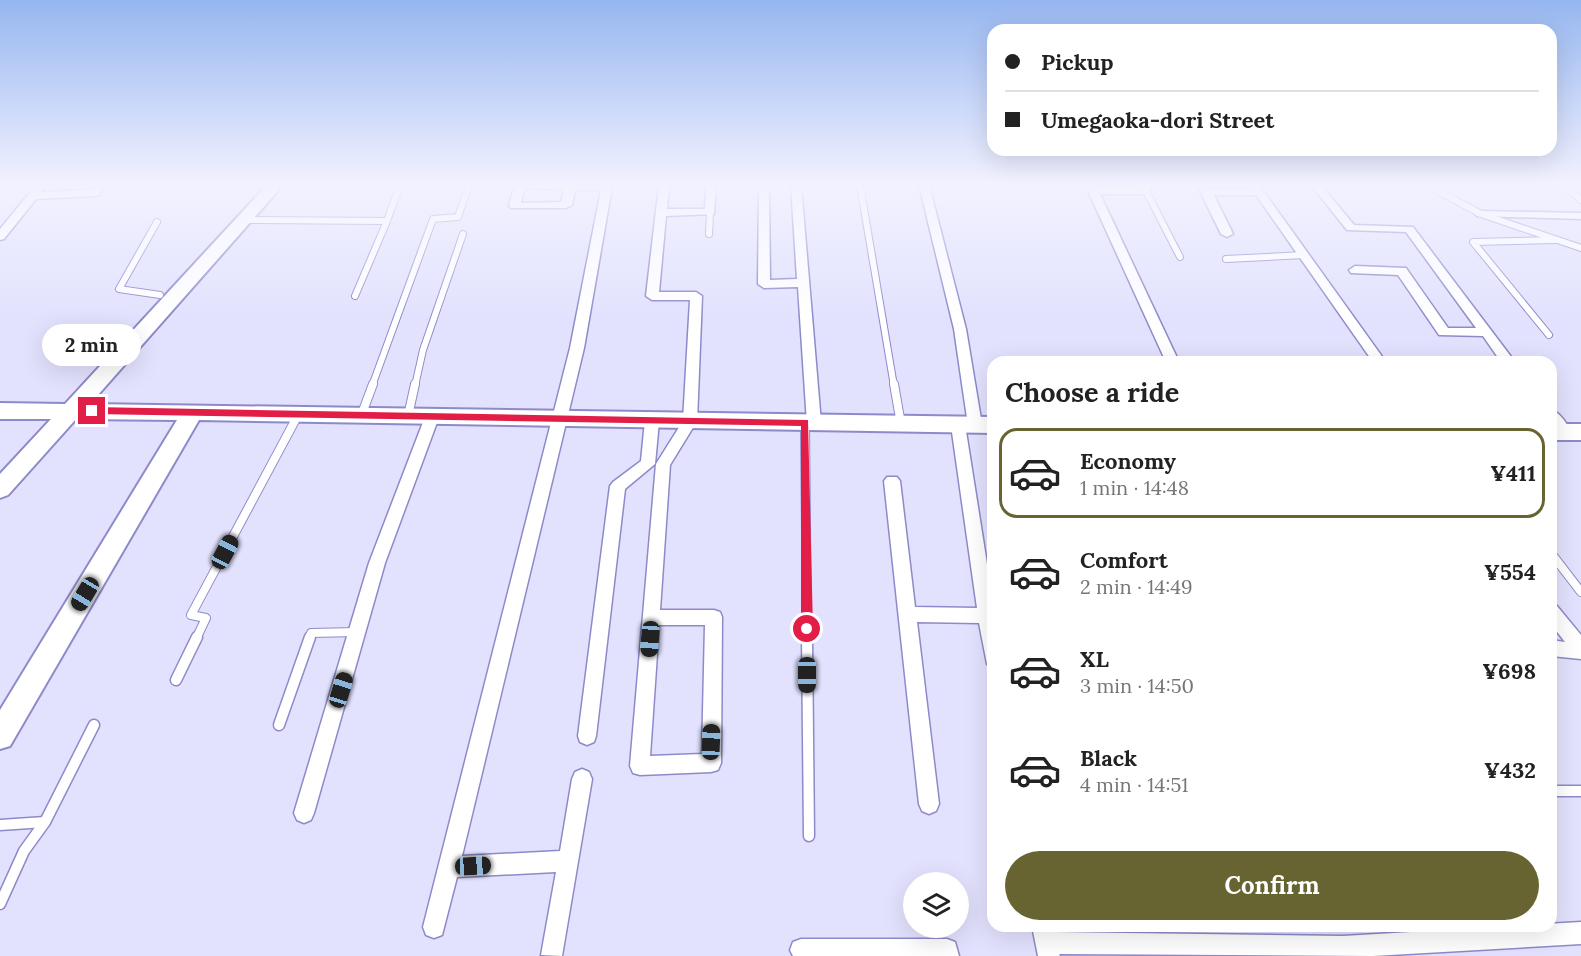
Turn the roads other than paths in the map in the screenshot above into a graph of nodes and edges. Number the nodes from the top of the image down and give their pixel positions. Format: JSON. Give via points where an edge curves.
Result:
{"nodes":[{"id":1,"x":153,"y":230,"type":"edge"},
{"id":2,"x":219,"y":230,"type":"edge"},
{"id":3,"x":236,"y":230,"type":"edge"},
{"id":4,"x":383,"y":230,"type":"edge"},
{"id":5,"x":428,"y":230,"type":"edge"},
{"id":6,"x":599,"y":230,"type":"edge"},
{"id":7,"x":659,"y":230,"type":"edge"},
{"id":8,"x":709,"y":230,"type":"edge"},
{"id":9,"x":764,"y":230,"type":"edge"},
{"id":10,"x":799,"y":230,"type":"edge"},
{"id":11,"x":868,"y":230,"type":"edge"},
{"id":12,"x":935,"y":230,"type":"edge"},
{"id":13,"x":1111,"y":230,"type":"edge"},
{"id":14,"x":1166,"y":230,"type":"edge"},
{"id":15,"x":1225,"y":230,"type":"edge"},
{"id":16,"x":1286,"y":230,"type":"edge"},
{"id":17,"x":1409,"y":230,"type":"edge"},
{"id":18,"x":1526,"y":230,"type":"edge"},
{"id":19,"x":463,"y":234,"type":"dead end"},
{"id":20,"x":709,"y":234,"type":"dead end"},
{"id":21,"x":1227,"y":234,"type":"dead end"},
{"id":22,"x":1556,"y":240,"type":"junction"},
{"id":23,"x":1581,"y":248,"type":"edge"},
{"id":24,"x":1304,"y":255,"type":"junction"},
{"id":25,"x":1180,"y":258,"type":"dead end"},
{"id":26,"x":1226,"y":259,"type":"dead end"},
{"id":27,"x":1355,"y":270,"type":"dead end"},
{"id":28,"x":803,"y":283,"type":"junction"},
{"id":29,"x":160,"y":295,"type":"junction"},
{"id":30,"x":355,"y":296,"type":"dead end"},
{"id":31,"x":1486,"y":332,"type":"junction"},
{"id":32,"x":1549,"y":335,"type":"dead end"},
{"id":33,"x":1170,"y":356,"type":"edge"},
{"id":34,"x":1376,"y":356,"type":"edge"},
{"id":35,"x":1504,"y":356,"type":"edge"},
{"id":36,"x":0,"y":411,"type":"edge"},
{"id":37,"x":62,"y":411,"type":"junction"},
{"id":38,"x":193,"y":412,"type":"junction"},
{"id":39,"x":299,"y":413,"type":"junction"},
{"id":40,"x":361,"y":416,"type":"junction"},
{"id":41,"x":408,"y":416,"type":"junction"},
{"id":42,"x":432,"y":417,"type":"junction"},
{"id":43,"x":560,"y":419,"type":"junction"},
{"id":44,"x":652,"y":421,"type":"junction"},
{"id":45,"x":690,"y":421,"type":"junction"},
{"id":46,"x":809,"y":423,"type":"junction"},
{"id":47,"x":900,"y":424,"type":"junction"},
{"id":48,"x":975,"y":425,"type":"edge"},
{"id":49,"x":0,"y":469,"type":"edge"},
{"id":50,"x":892,"y":481,"type":"dead end"},
{"id":51,"x":0,"y":489,"type":"edge"},
{"id":52,"x":1557,"y":562,"type":"edge"},
{"id":53,"x":1581,"y":592,"type":"edge"},
{"id":54,"x":987,"y":596,"type":"edge"},
{"id":55,"x":909,"y":614,"type":"junction"},
{"id":56,"x":651,"y":618,"type":"junction"},
{"id":57,"x":1557,"y":619,"type":"edge"},
{"id":58,"x":987,"y":624,"type":"edge"},
{"id":59,"x":357,"y":632,"type":"junction"},
{"id":60,"x":1557,"y":648,"type":"edge"},
{"id":61,"x":1581,"y":650,"type":"edge"},
{"id":62,"x":176,"y":680,"type":"dead end"},
{"id":63,"x":279,"y":724,"type":"dead end"},
{"id":64,"x":94,"y":725,"type":"dead end"},
{"id":65,"x":0,"y":736,"type":"edge"},
{"id":66,"x":587,"y":736,"type":"dead end"},
{"id":67,"x":582,"y":779,"type":"dead end"},
{"id":68,"x":1581,"y":790,"type":"edge"},
{"id":69,"x":1557,"y":791,"type":"edge"},
{"id":70,"x":929,"y":804,"type":"dead end"},
{"id":71,"x":304,"y":813,"type":"dead end"},
{"id":72,"x":45,"y":822,"type":"junction"},
{"id":73,"x":0,"y":825,"type":"edge"},
{"id":74,"x":809,"y":836,"type":"dead end"},
{"id":75,"x":569,"y":861,"type":"junction"},
{"id":76,"x":449,"y":867,"type":"junction"},
{"id":77,"x":0,"y":904,"type":"edge"},
{"id":78,"x":434,"y":927,"type":"dead end"},
{"id":79,"x":1487,"y":932,"type":"edge"},
{"id":80,"x":1556,"y":932,"type":"edge"},
{"id":81,"x":1581,"y":933,"type":"edge"},
{"id":82,"x":1046,"y":941,"type":"edge"},
{"id":83,"x":801,"y":950,"type":"dead end"},
{"id":84,"x":552,"y":955,"type":"edge"},
{"id":85,"x":948,"y":956,"type":"edge"}],
"edges":[{"from":1,"to":29,"type":"lane","via":[[119,290]]},
{"from":2,"to":29,"type":"street"},
{"from":3,"to":37,"type":"street"},
{"from":4,"to":30,"type":"lane"},
{"from":5,"to":40,"type":"lane"},
{"from":6,"to":43,"type":"street"},
{"from":7,"to":45,"type":"street","via":[[652,296],[696,296]]},
{"from":8,"to":20,"type":"lane"},
{"from":9,"to":28,"type":"street","via":[[764,284]]},
{"from":10,"to":28,"type":"street"},
{"from":11,"to":47,"type":"lane"},
{"from":12,"to":48,"type":"street","via":[[960,329]]},
{"from":13,"to":33,"type":"street"},
{"from":14,"to":25,"type":"lane"},
{"from":15,"to":21,"type":"street"},
{"from":16,"to":24,"type":"street"},
{"from":17,"to":31,"type":"street"},
{"from":18,"to":22,"type":"lane"},
{"from":19,"to":41,"type":"lane","via":[[423,350]]},
{"from":22,"to":23,"type":"lane"},
{"from":22,"to":32,"type":"lane","via":[[1473,242]]},
{"from":24,"to":26,"type":"lane"},
{"from":24,"to":34,"type":"street"},
{"from":27,"to":31,"type":"street","via":[[1402,271],[1444,332]]},
{"from":28,"to":46,"type":"street"},
{"from":29,"to":37,"type":"street"},
{"from":31,"to":35,"type":"street"},
{"from":36,"to":37,"type":"street"},
{"from":37,"to":38,"type":"street"},
{"from":37,"to":49,"type":"street"},
{"from":37,"to":51,"type":"street"},
{"from":38,"to":39,"type":"street"},
{"from":38,"to":65,"type":"street"},
{"from":39,"to":40,"type":"street"},
{"from":39,"to":62,"type":"lane","via":[[191,615],[206,618]]},
{"from":40,"to":41,"type":"street"},
{"from":41,"to":42,"type":"street"},
{"from":42,"to":43,"type":"street"},
{"from":42,"to":59,"type":"street","via":[[377,562]]},
{"from":43,"to":44,"type":"street"},
{"from":43,"to":76,"type":"street"},
{"from":44,"to":45,"type":"street"},
{"from":44,"to":66,"type":"street","via":[[648,464],[618,486]]},
{"from":45,"to":46,"type":"street"},
{"from":45,"to":56,"type":"street","via":[[663,464]]},
{"from":46,"to":47,"type":"street"},
{"from":46,"to":74,"type":"lane"},
{"from":47,"to":48,"type":"street"},
{"from":48,"to":54,"type":"street"},
{"from":50,"to":55,"type":"street"},
{"from":52,"to":53,"type":"lane"},
{"from":55,"to":58,"type":"street"},
{"from":55,"to":70,"type":"street"},
{"from":56,"to":56,"type":"street","via":[[640,766],[711,763],[714,617]]},
{"from":57,"to":61,"type":"street"},
{"from":59,"to":63,"type":"lane","via":[[311,633]]},
{"from":59,"to":71,"type":"street"},
{"from":60,"to":61,"type":"street"},
{"from":64,"to":72,"type":"lane"},
{"from":67,"to":75,"type":"street"},
{"from":68,"to":69,"type":"lane"},
{"from":72,"to":73,"type":"lane"},
{"from":72,"to":77,"type":"lane","via":[[24,851]]},
{"from":75,"to":76,"type":"street"},
{"from":75,"to":84,"type":"street"},
{"from":76,"to":78,"type":"street"},
{"from":79,"to":82,"type":"street","via":[[1343,947]]},
{"from":80,"to":81,"type":"street"},
{"from":83,"to":85,"type":"street","via":[[947,950]]}]}
